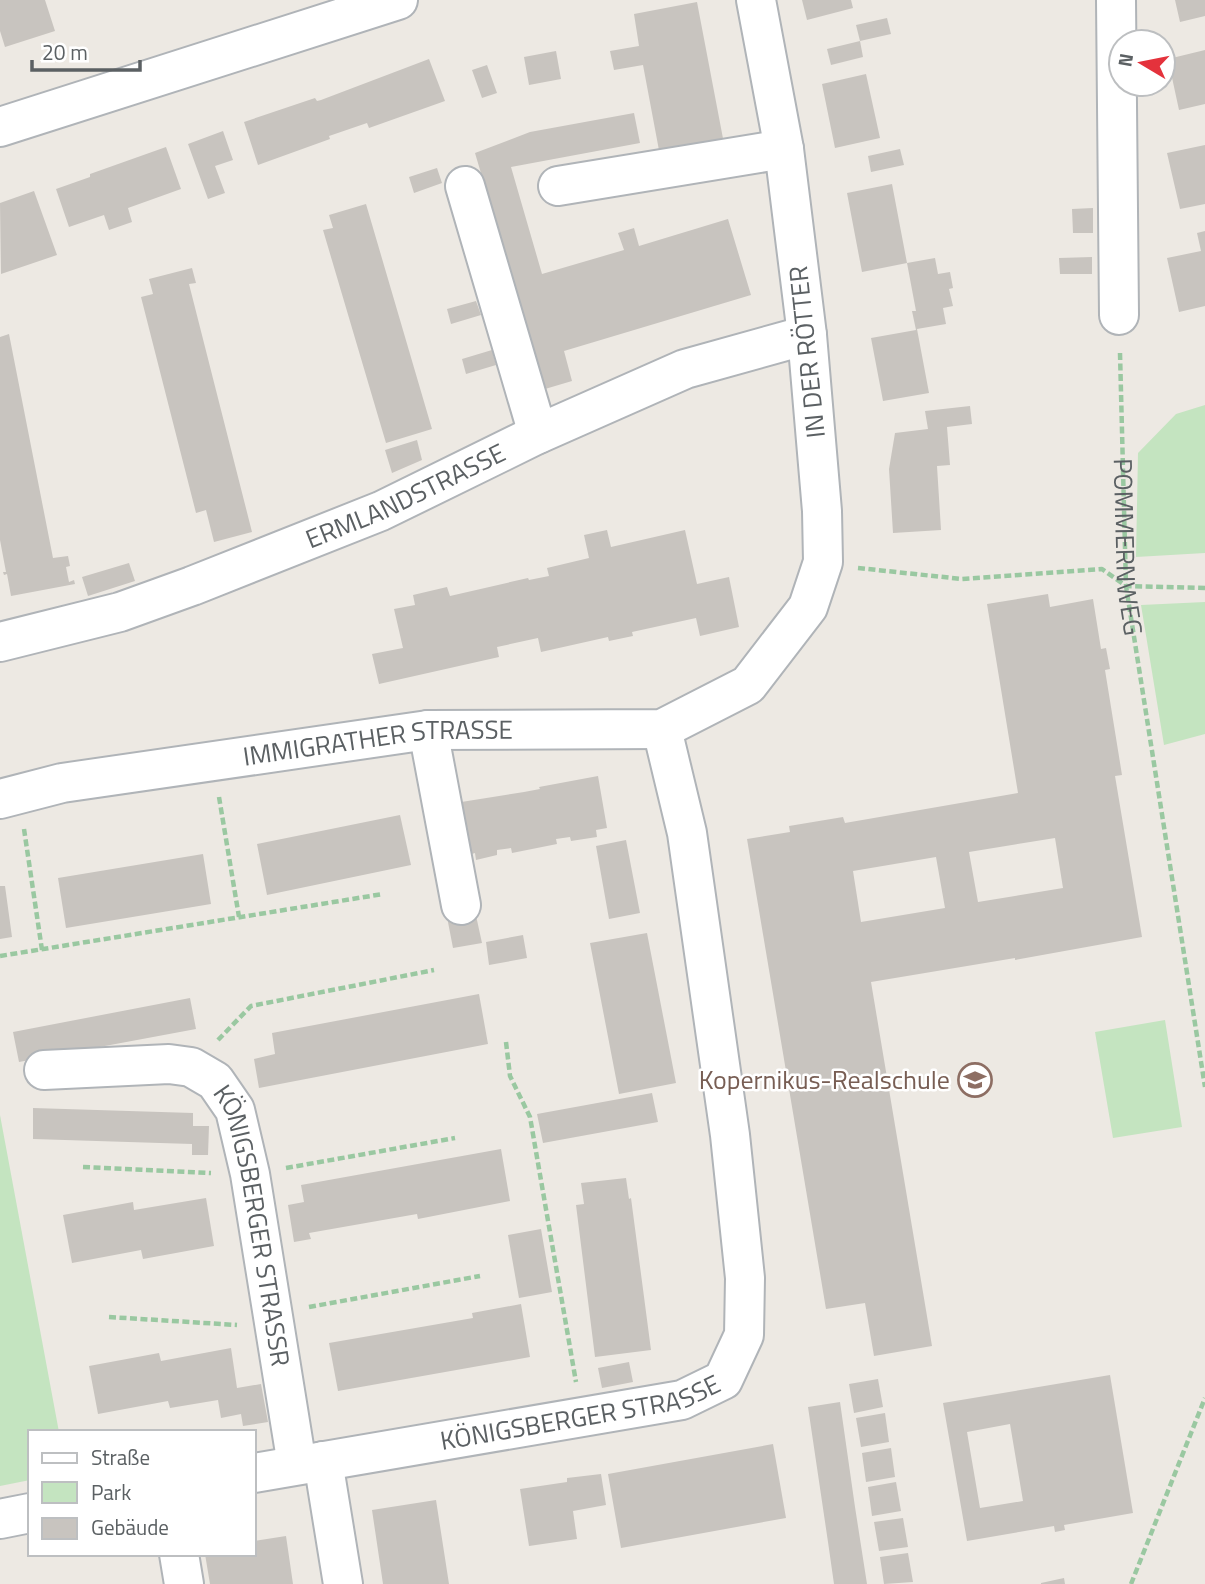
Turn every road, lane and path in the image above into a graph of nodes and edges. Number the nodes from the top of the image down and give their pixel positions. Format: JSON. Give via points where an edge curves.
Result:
{"nodes":[{"id":1,"x":398,"y":0,"type":"edge"},
{"id":2,"x":757,"y":0,"type":"edge"},
{"id":3,"x":1116,"y":0,"type":"edge"},
{"id":4,"x":353,"y":7,"type":"edge"},
{"id":5,"x":0,"y":127,"type":"edge"},
{"id":6,"x":785,"y":149,"type":"junction"},
{"id":7,"x":465,"y":186,"type":"dead end"},
{"id":8,"x":558,"y":186,"type":"dead end"},
{"id":9,"x":1119,"y":315,"type":"joint"},
{"id":10,"x":807,"y":335,"type":"junction"},
{"id":11,"x":538,"y":434,"type":"junction"},
{"id":12,"x":823,"y":562,"type":"junction"},
{"id":13,"x":1126,"y":586,"type":"junction"},
{"id":14,"x":1205,"y":588,"type":"edge"},
{"id":15,"x":0,"y":642,"type":"edge"},
{"id":16,"x":748,"y":685,"type":"joint"},
{"id":17,"x":662,"y":729,"type":"junction"},
{"id":18,"x":428,"y":730,"type":"junction"},
{"id":19,"x":213,"y":761,"type":"junction"},
{"id":20,"x":10,"y":796,"type":"edge"},
{"id":21,"x":383,"y":894,"type":"dead end"},
{"id":22,"x":461,"y":905,"type":"dead end"},
{"id":23,"x":239,"y":917,"type":"junction"},
{"id":24,"x":42,"y":950,"type":"junction"},
{"id":25,"x":0,"y":956,"type":"edge"},
{"id":26,"x":434,"y":970,"type":"dead end"},
{"id":27,"x":506,"y":1042,"type":"dead end"},
{"id":28,"x":191,"y":1068,"type":"junction"},
{"id":29,"x":44,"y":1070,"type":"dead end"},
{"id":30,"x":1205,"y":1087,"type":"edge"},
{"id":31,"x":455,"y":1138,"type":"dead end"},
{"id":32,"x":83,"y":1167,"type":"dead end"},
{"id":33,"x":250,"y":1174,"type":"junction"},
{"id":34,"x":480,"y":1276,"type":"dead end"},
{"id":35,"x":109,"y":1317,"type":"dead end"},
{"id":36,"x":275,"y":1320,"type":"junction"},
{"id":37,"x":1205,"y":1398,"type":"edge"},
{"id":38,"x":582,"y":1417,"type":"junction"},
{"id":39,"x":310,"y":1463,"type":"junction"},
{"id":40,"x":256,"y":1473,"type":"edge"},
{"id":41,"x":28,"y":1513,"type":"edge"},
{"id":42,"x":0,"y":1519,"type":"edge"},
{"id":43,"x":179,"y":1556,"type":"edge"},
{"id":44,"x":184,"y":1584,"type":"edge"},
{"id":45,"x":342,"y":1584,"type":"edge"},
{"id":46,"x":1131,"y":1584,"type":"edge"}],
"edges":[{"from":1,"to":4,"type":"street"},
{"from":2,"to":6,"type":"street","name":"IN DER RÖTTER"},
{"from":3,"to":9,"type":"street"},
{"from":4,"to":5,"type":"street"},
{"from":6,"to":8,"type":"street"},
{"from":6,"to":10,"type":"street","name":"IN DER RÖTTER"},
{"from":7,"to":11,"type":"street"},
{"from":9,"to":13,"type":"path","name":"POMMERNWEG"},
{"from":10,"to":11,"type":"street","name":"ERMLANDSTRASSE","via":[[685,369]]},
{"from":10,"to":12,"type":"street","name":"IN DER RÖTTER"},
{"from":11,"to":15,"type":"street","name":"ERMLANDSTRASSE","via":[[381,511],[192,586],[120,612]]},
{"from":12,"to":13,"type":"path","via":[[962,579],[1102,569]]},
{"from":12,"to":16,"type":"street","name":"IN DER RÖTTER","via":[[808,607]]},
{"from":13,"to":14,"type":"path"},
{"from":13,"to":30,"type":"path","name":"POMMERNWEG"},
{"from":16,"to":17,"type":"street","name":"IMMIGRATHER STRASSE"},
{"from":17,"to":18,"type":"street","name":"IMMIGRATHER STRASSE"},
{"from":17,"to":38,"type":"street","name":"KÖNIGSBERGER STRASSE","via":[[687,833],[730,1135],[745,1278],[744,1335],[723,1380],[682,1400]]},
{"from":18,"to":19,"type":"street","name":"IMMIGRATHER STRASSE"},
{"from":18,"to":22,"type":"street"},
{"from":19,"to":20,"type":"street","name":"IMMIGRATHER STRASSE","via":[[62,783]]},
{"from":19,"to":23,"type":"path"},
{"from":20,"to":24,"type":"path"},
{"from":21,"to":23,"type":"path"},
{"from":23,"to":24,"type":"path"},
{"from":24,"to":25,"type":"path"},
{"from":26,"to":28,"type":"path","via":[[251,1006]]},
{"from":27,"to":38,"type":"path","via":[[510,1076],[530,1117]]},
{"from":28,"to":29,"type":"street","name":"KÖNIGSBERGER STRASSR","via":[[169,1064]]},
{"from":28,"to":33,"type":"street","name":"KÖNIGSBERGER STRASSR","via":[[215,1081],[235,1110]]},
{"from":31,"to":33,"type":"path"},
{"from":32,"to":33,"type":"path"},
{"from":33,"to":36,"type":"street","name":"KÖNIGSBERGER STRASSR"},
{"from":34,"to":36,"type":"path"},
{"from":35,"to":36,"type":"path"},
{"from":36,"to":39,"type":"street","name":"KÖNIGSBERGER STRASSR"},
{"from":37,"to":46,"type":"path"},
{"from":38,"to":39,"type":"street","name":"KÖNIGSBERGER STRASSE"},
{"from":39,"to":40,"type":"street","name":"KÖNIGSBERGER STRASSE"},
{"from":39,"to":45,"type":"street"},
{"from":41,"to":42,"type":"street"},
{"from":43,"to":44,"type":"street"}]}
